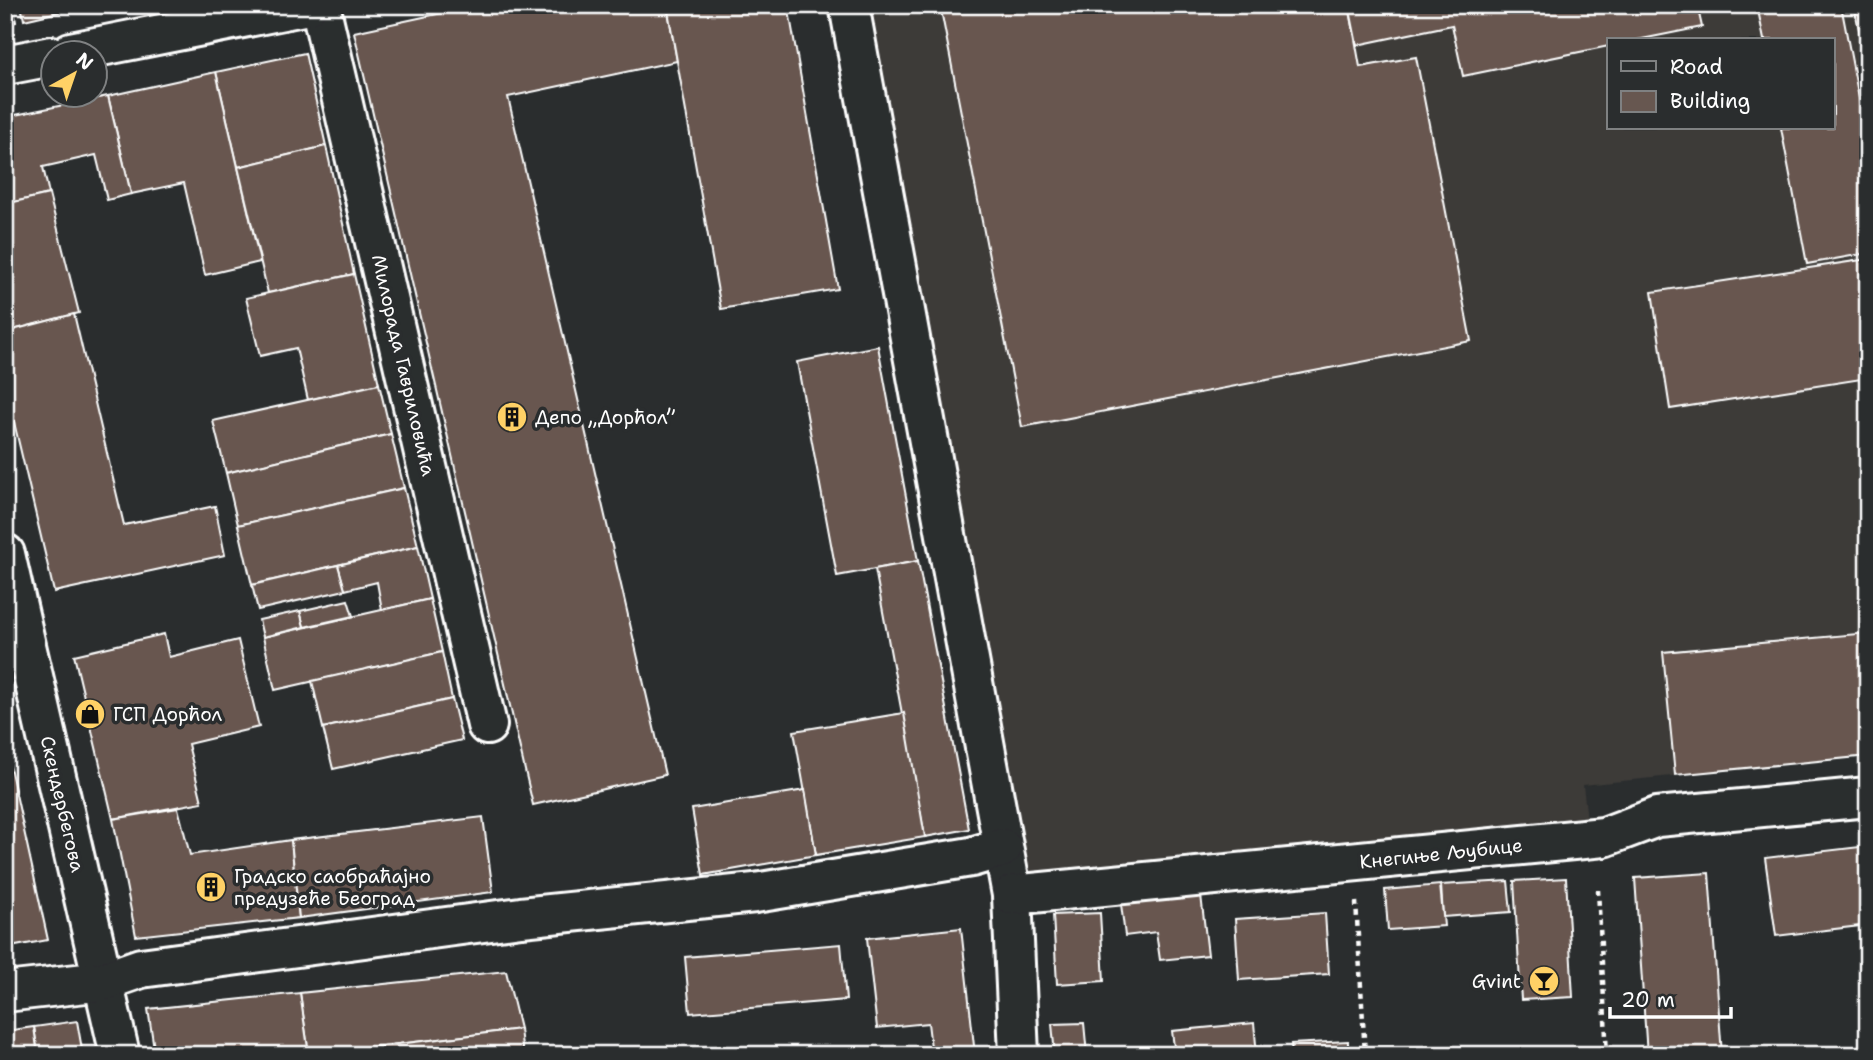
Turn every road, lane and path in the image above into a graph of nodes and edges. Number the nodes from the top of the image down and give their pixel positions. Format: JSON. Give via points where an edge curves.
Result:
{"nodes":[{"id":1,"x":308,"y":5,"type":"edge"},
{"id":2,"x":320,"y":5,"type":"edge"},
{"id":3,"x":849,"y":5,"type":"edge"},
{"id":4,"x":108,"y":45,"type":"edge"},
{"id":5,"x":38,"y":59,"type":"edge"},
{"id":6,"x":5,"y":65,"type":"edge"},
{"id":7,"x":5,"y":554,"type":"edge"},
{"id":8,"x":487,"y":725,"type":"dead end"},
{"id":9,"x":1868,"y":797,"type":"edge"},
{"id":10,"x":1002,"y":848,"type":"junction"},
{"id":11,"x":1353,"y":861,"type":"junction"},
{"id":12,"x":1598,"y":890,"type":"dead end"},
{"id":13,"x":1012,"y":895,"type":"junction"},
{"id":14,"x":104,"y":981,"type":"junction"},
{"id":15,"x":5,"y":992,"type":"edge"},
{"id":16,"x":120,"y":1055,"type":"edge"},
{"id":17,"x":1019,"y":1055,"type":"edge"},
{"id":18,"x":1365,"y":1055,"type":"edge"},
{"id":19,"x":1607,"y":1055,"type":"edge"}],
"edges":[{"from":1,"to":4,"type":"street"},
{"from":2,"to":8,"type":"street","name":"Милорада Гавриловића"},
{"from":3,"to":10,"type":"street"},
{"from":5,"to":6,"type":"street"},
{"from":7,"to":14,"type":"street","name":"Скендербегова"},
{"from":9,"to":11,"type":"street","name":"Кнегиње Љубице","via":[[1657,817],[1604,837]]},
{"from":10,"to":13,"type":"street"},
{"from":10,"to":14,"type":"street","via":[[755,893],[521,917],[141,968]]},
{"from":11,"to":13,"type":"street","name":"Кнегиње Љубице"},
{"from":11,"to":18,"type":"path"},
{"from":12,"to":19,"type":"path"},
{"from":13,"to":17,"type":"street"},
{"from":14,"to":15,"type":"street"},
{"from":14,"to":16,"type":"street","name":"Скендербегова"}]}
